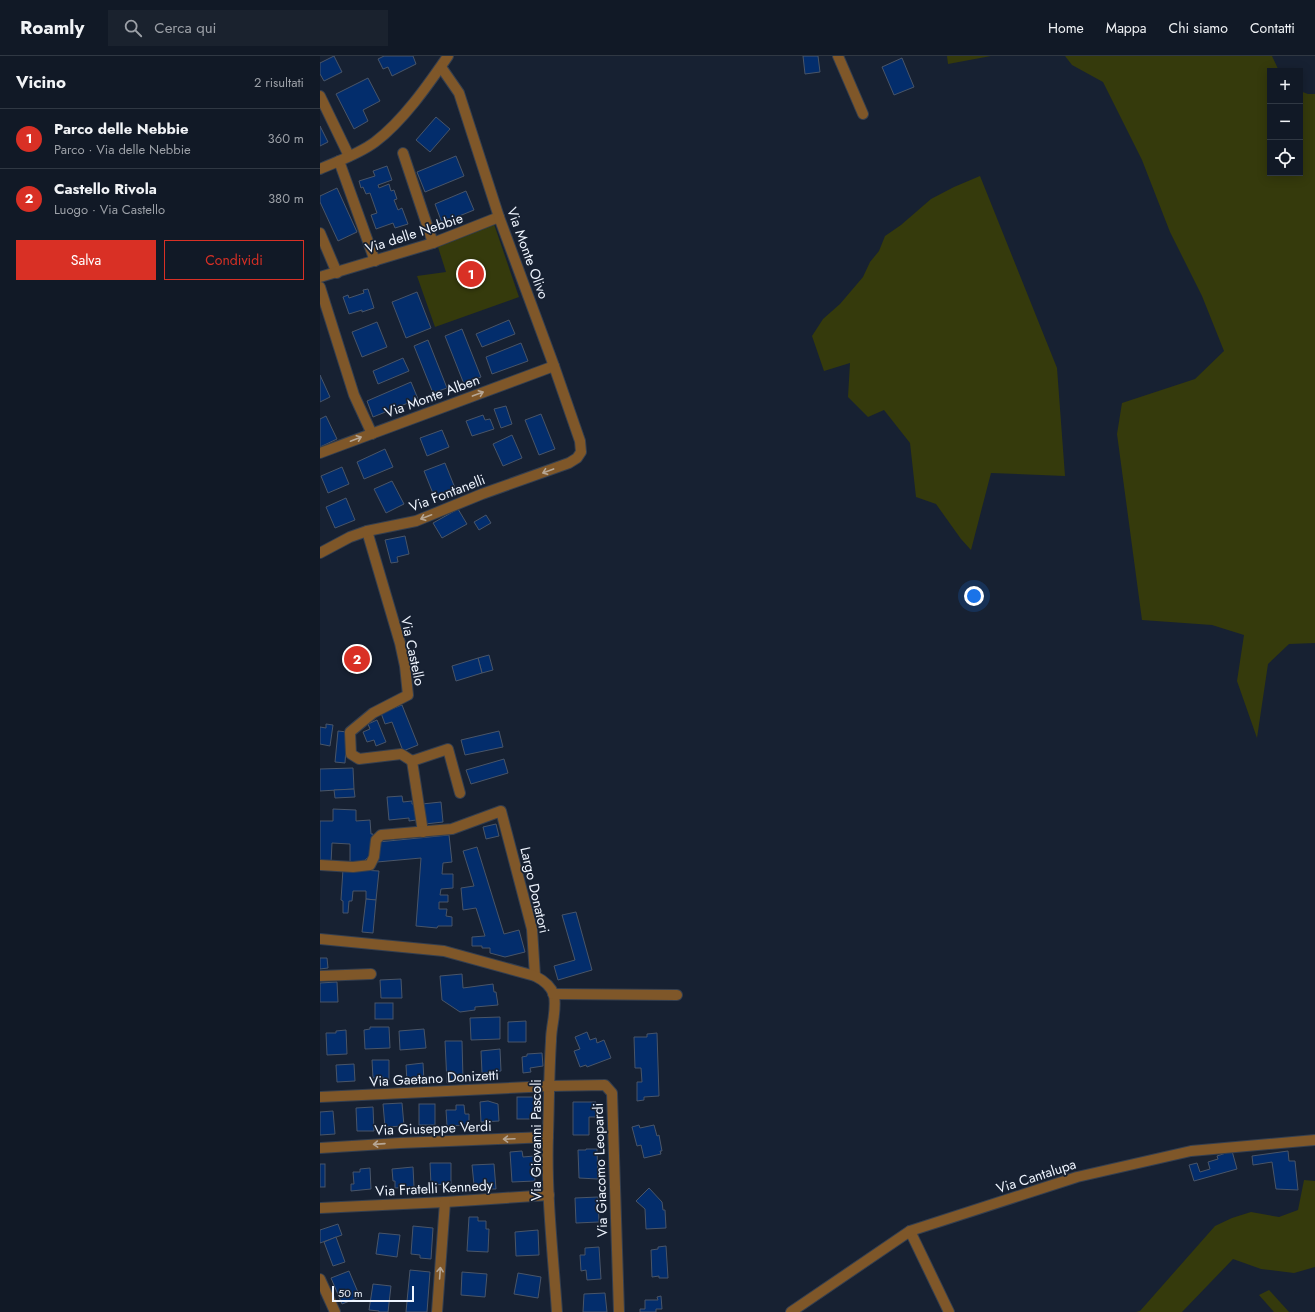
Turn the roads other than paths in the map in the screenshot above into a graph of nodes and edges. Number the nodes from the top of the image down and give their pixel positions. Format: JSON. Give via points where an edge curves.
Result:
{"nodes":[{"id":1,"x":448,"y":56,"type":"edge"},
{"id":2,"x":838,"y":56,"type":"edge"},
{"id":3,"x":441,"y":67,"type":"junction"},
{"id":4,"x":320,"y":96,"type":"edge"},
{"id":5,"x":863,"y":114,"type":"dead end"},
{"id":6,"x":403,"y":153,"type":"dead end"},
{"id":7,"x":349,"y":156,"type":"junction"},
{"id":8,"x":339,"y":161,"type":"junction"},
{"id":9,"x":320,"y":169,"type":"edge"},
{"id":10,"x":499,"y":217,"type":"junction"},
{"id":11,"x":320,"y":233,"type":"edge"},
{"id":12,"x":433,"y":243,"type":"junction"},
{"id":13,"x":375,"y":261,"type":"junction"},
{"id":14,"x":337,"y":273,"type":"junction"},
{"id":15,"x":320,"y":277,"type":"edge"},
{"id":16,"x":320,"y":287,"type":"edge"},
{"id":17,"x":554,"y":366,"type":"junction"},
{"id":18,"x":372,"y":434,"type":"junction"},
{"id":19,"x":581,"y":452,"type":"joint"},
{"id":20,"x":320,"y":453,"type":"edge"},
{"id":21,"x":367,"y":531,"type":"junction"},
{"id":22,"x":320,"y":553,"type":"edge"},
{"id":23,"x":412,"y":762,"type":"junction"},
{"id":24,"x":460,"y":793,"type":"dead end"},
{"id":25,"x":423,"y":832,"type":"junction"},
{"id":26,"x":320,"y":865,"type":"edge"},
{"id":27,"x":320,"y":939,"type":"edge"},
{"id":28,"x":371,"y":974,"type":"dead end"},
{"id":29,"x":320,"y":976,"type":"edge"},
{"id":30,"x":535,"y":976,"type":"junction"},
{"id":31,"x":553,"y":994,"type":"junction"},
{"id":32,"x":677,"y":995,"type":"dead end"},
{"id":33,"x":550,"y":1086,"type":"junction"},
{"id":34,"x":320,"y":1097,"type":"edge"},
{"id":35,"x":548,"y":1137,"type":"junction"},
{"id":36,"x":1315,"y":1140,"type":"edge"},
{"id":37,"x":320,"y":1148,"type":"edge"},
{"id":38,"x":549,"y":1195,"type":"junction"},
{"id":39,"x":445,"y":1202,"type":"junction"},
{"id":40,"x":320,"y":1208,"type":"edge"},
{"id":41,"x":910,"y":1231,"type":"junction"},
{"id":42,"x":320,"y":1279,"type":"edge"},
{"id":43,"x":335,"y":1312,"type":"edge"},
{"id":44,"x":437,"y":1312,"type":"edge"},
{"id":45,"x":557,"y":1312,"type":"edge"},
{"id":46,"x":619,"y":1312,"type":"edge"},
{"id":47,"x":791,"y":1312,"type":"edge"},
{"id":48,"x":949,"y":1312,"type":"edge"}],
"edges":[{"from":1,"to":3,"type":"street"},
{"from":2,"to":5,"type":"street"},
{"from":3,"to":7,"type":"street","via":[[389,130],[374,143]]},
{"from":3,"to":10,"type":"street","name":"Via Monte Olivo","via":[[459,93]]},
{"from":4,"to":7,"type":"street"},
{"from":6,"to":12,"type":"street"},
{"from":7,"to":8,"type":"street"},
{"from":8,"to":9,"type":"street"},
{"from":8,"to":13,"type":"street"},
{"from":10,"to":12,"type":"street","name":"Via delle Nebbie"},
{"from":10,"to":17,"type":"street","name":"Via Monte Olivo"},
{"from":11,"to":14,"type":"street"},
{"from":12,"to":13,"type":"street","name":"Via delle Nebbie"},
{"from":13,"to":14,"type":"street","name":"Via delle Nebbie"},
{"from":14,"to":15,"type":"street","name":"Via delle Nebbie"},
{"from":16,"to":18,"type":"street","via":[[354,395]]},
{"from":18,"to":17,"type":"street","name":"Via Monte Alben","one_way":true},
{"from":17,"to":19,"type":"street","name":"Via Monte Olivo","via":[[580,441]]},
{"from":20,"to":18,"type":"street","name":"Via Monte Alben","one_way":true},
{"from":19,"to":21,"type":"street","name":"Via Fontanelli","one_way":true,"via":[[569,463],[416,521]]},
{"from":21,"to":22,"type":"street","name":"Via Fontanelli"},
{"from":21,"to":23,"type":"street","name":"Via Castello","via":[[400,643],[408,694],[373,713],[350,732],[351,754],[359,759],[401,754]]},
{"from":23,"to":24,"type":"street","via":[[448,749]]},
{"from":23,"to":25,"type":"street"},
{"from":25,"to":26,"type":"street","via":[[381,835],[376,840],[374,857],[370,865]]},
{"from":25,"to":30,"type":"street","name":"Largo Donatori","via":[[452,829],[501,811],[532,929]]},
{"from":27,"to":30,"type":"street","via":[[444,951]]},
{"from":28,"to":29,"type":"street"},
{"from":30,"to":31,"type":"street","via":[[544,981]]},
{"from":31,"to":32,"type":"street"},
{"from":31,"to":33,"type":"street","name":"Via Giovanni Pascoli","via":[[555,1010],[551,1038]]},
{"from":33,"to":34,"type":"street","name":"Via Gaetano Donizetti"},
{"from":33,"to":35,"type":"street","name":"Via Giovanni Pascoli"},
{"from":33,"to":46,"type":"street","name":"Via Giacomo Leopardi","via":[[605,1085],[612,1093]]},
{"from":35,"to":37,"type":"street","name":"Via Giuseppe Verdi","one_way":true},
{"from":35,"to":38,"type":"street","name":"Via Giovanni Pascoli"},
{"from":36,"to":41,"type":"street","name":"Via Cantalupa","via":[[1191,1151],[1077,1176]]},
{"from":38,"to":39,"type":"street","name":"Via Fratelli Kennedy"},
{"from":38,"to":45,"type":"street","name":"Via Giovanni Pascoli"},
{"from":39,"to":40,"type":"street","name":"Via Fratelli Kennedy"},
{"from":44,"to":39,"type":"street","one_way":true},
{"from":41,"to":47,"type":"street","name":"Via Cantalupa"},
{"from":41,"to":48,"type":"street"},
{"from":42,"to":43,"type":"street"}]}
